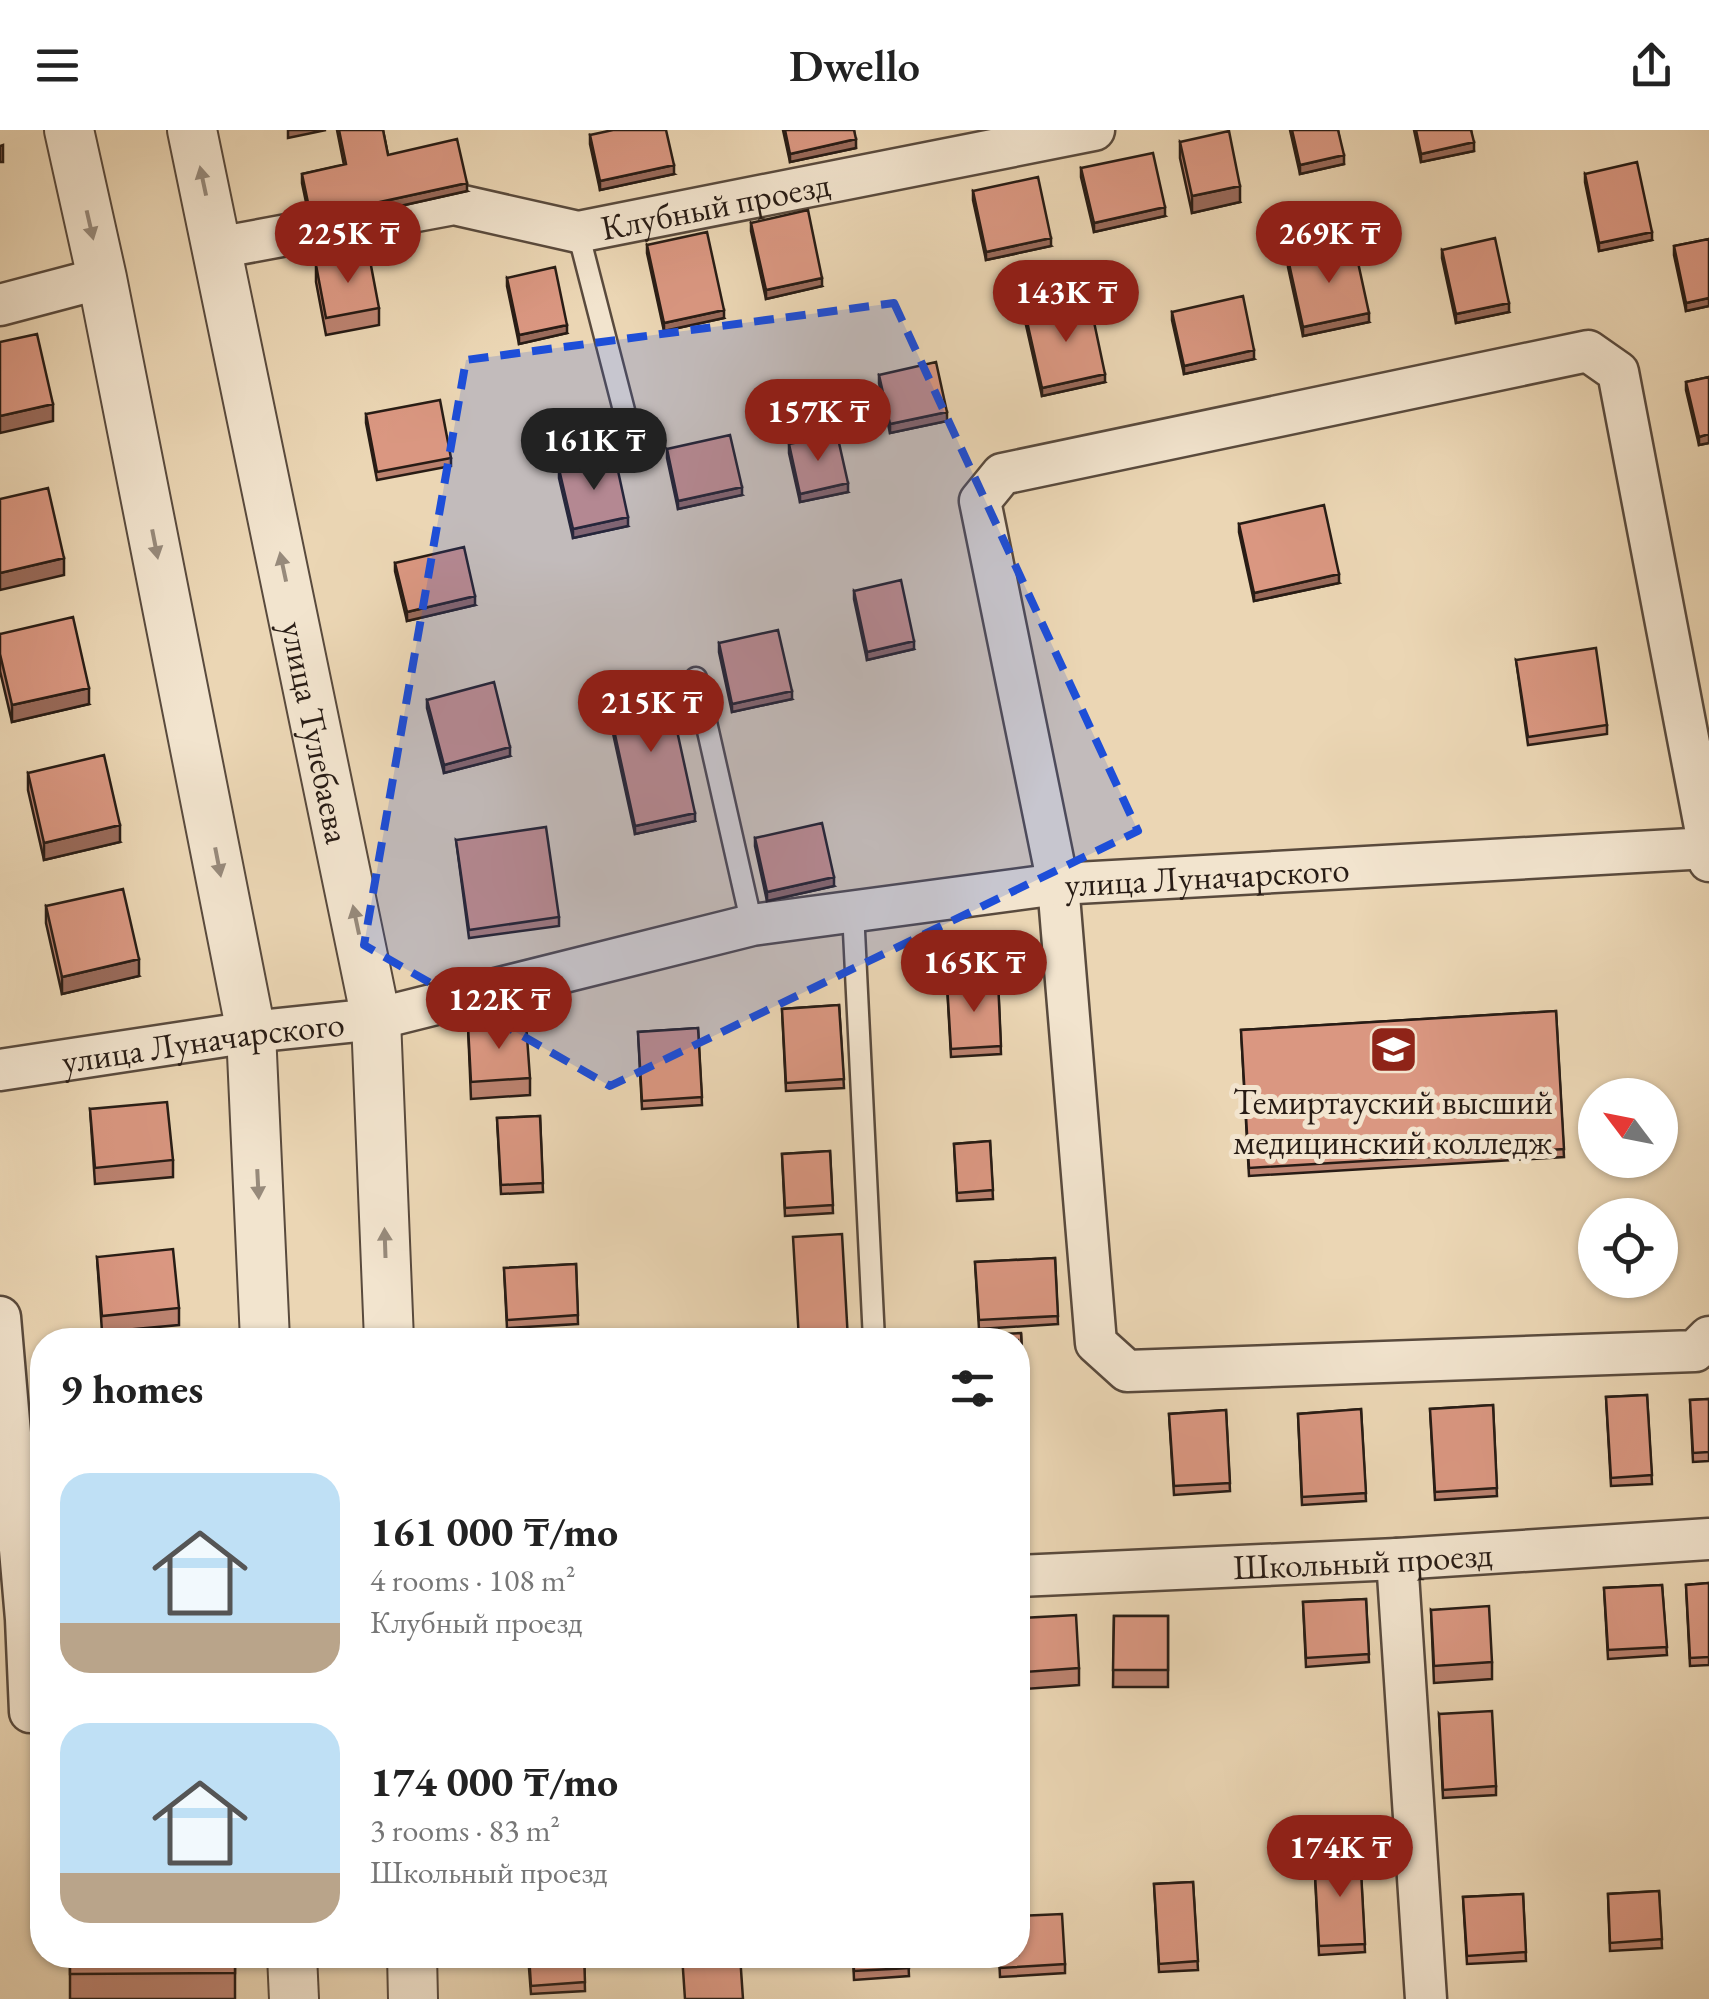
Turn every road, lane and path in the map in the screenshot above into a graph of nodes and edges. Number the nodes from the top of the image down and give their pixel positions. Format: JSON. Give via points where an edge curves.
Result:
{"nodes":[{"id":1,"x":69,"y":130,"type":"edge"},
{"id":2,"x":192,"y":130,"type":"edge"},
{"id":3,"x":1094,"y":130,"type":"edge"},
{"id":4,"x":578,"y":232,"type":"junction"},
{"id":5,"x":217,"y":248,"type":"junction"},
{"id":6,"x":102,"y":278,"type":"junction"},
{"id":7,"x":0,"y":305,"type":"edge"},
{"id":8,"x":635,"y":453,"type":"dead end"},
{"id":9,"x":696,"y":678,"type":"dead end"},
{"id":10,"x":1709,"y":848,"type":"edge"},
{"id":11,"x":1709,"y":861,"type":"edge"},
{"id":12,"x":1058,"y":884,"type":"junction"},
{"id":13,"x":853,"y":911,"type":"junction"},
{"id":14,"x":752,"y":924,"type":"junction"},
{"id":15,"x":376,"y":1019,"type":"junction"},
{"id":16,"x":251,"y":1032,"type":"junction"},
{"id":17,"x":0,"y":1070,"type":"edge"},
{"id":18,"x":0,"y":1317,"type":"edge"},
{"id":19,"x":264,"y":1328,"type":"edge"},
{"id":20,"x":389,"y":1328,"type":"edge"},
{"id":21,"x":873,"y":1328,"type":"edge"},
{"id":22,"x":1709,"y":1337,"type":"edge"},
{"id":23,"x":1709,"y":1539,"type":"edge"},
{"id":24,"x":1396,"y":1559,"type":"junction"},
{"id":25,"x":1030,"y":1575,"type":"edge"},
{"id":26,"x":24,"y":1717,"type":"edge"},
{"id":27,"x":293,"y":1968,"type":"edge"},
{"id":28,"x":412,"y":1968,"type":"edge"},
{"id":29,"x":294,"y":1999,"type":"edge"},
{"id":30,"x":413,"y":1999,"type":"edge"},
{"id":31,"x":1426,"y":1999,"type":"edge"}],
"edges":[{"from":1,"to":6,"type":"street","one_way":true},
{"from":5,"to":2,"type":"street","name":"улица Тулебаева","one_way":true},
{"from":3,"to":4,"type":"street","name":"Клубный проезд"},
{"from":4,"to":5,"type":"street","name":"Клубный проезд","via":[[454,204]]},
{"from":4,"to":8,"type":"lane"},
{"from":15,"to":5,"type":"street","name":"улица Тулебаева","one_way":true},
{"from":6,"to":7,"type":"street"},
{"from":6,"to":16,"type":"street","one_way":true},
{"from":9,"to":14,"type":"lane"},
{"from":10,"to":11,"type":"street"},
{"from":10,"to":12,"type":"street","name":"улица Луначарского"},
{"from":10,"to":12,"type":"street","via":[[1618,372],[1588,351],[1002,474],[980,501]]},
{"from":12,"to":13,"type":"street","name":"улица Луначарского"},
{"from":12,"to":22,"type":"street","via":[[1096,1342],[1128,1371],[1695,1351]]},
{"from":13,"to":14,"type":"street","name":"улица Луначарского"},
{"from":13,"to":21,"type":"lane"},
{"from":14,"to":15,"type":"street","name":"улица Луначарского"},
{"from":15,"to":16,"type":"street","name":"улица Луначарского"},
{"from":20,"to":15,"type":"street","name":"улица Тулебаева","one_way":true},
{"from":16,"to":17,"type":"street","name":"улица Луначарского"},
{"from":16,"to":19,"type":"street","one_way":true},
{"from":18,"to":26,"type":"street","via":[[26,1619]]},
{"from":23,"to":24,"type":"street","name":"Школьный проезд"},
{"from":24,"to":25,"type":"street","name":"Школьный проезд"},
{"from":24,"to":31,"type":"street"},
{"from":27,"to":29,"type":"street"},
{"from":28,"to":30,"type":"street"}]}
